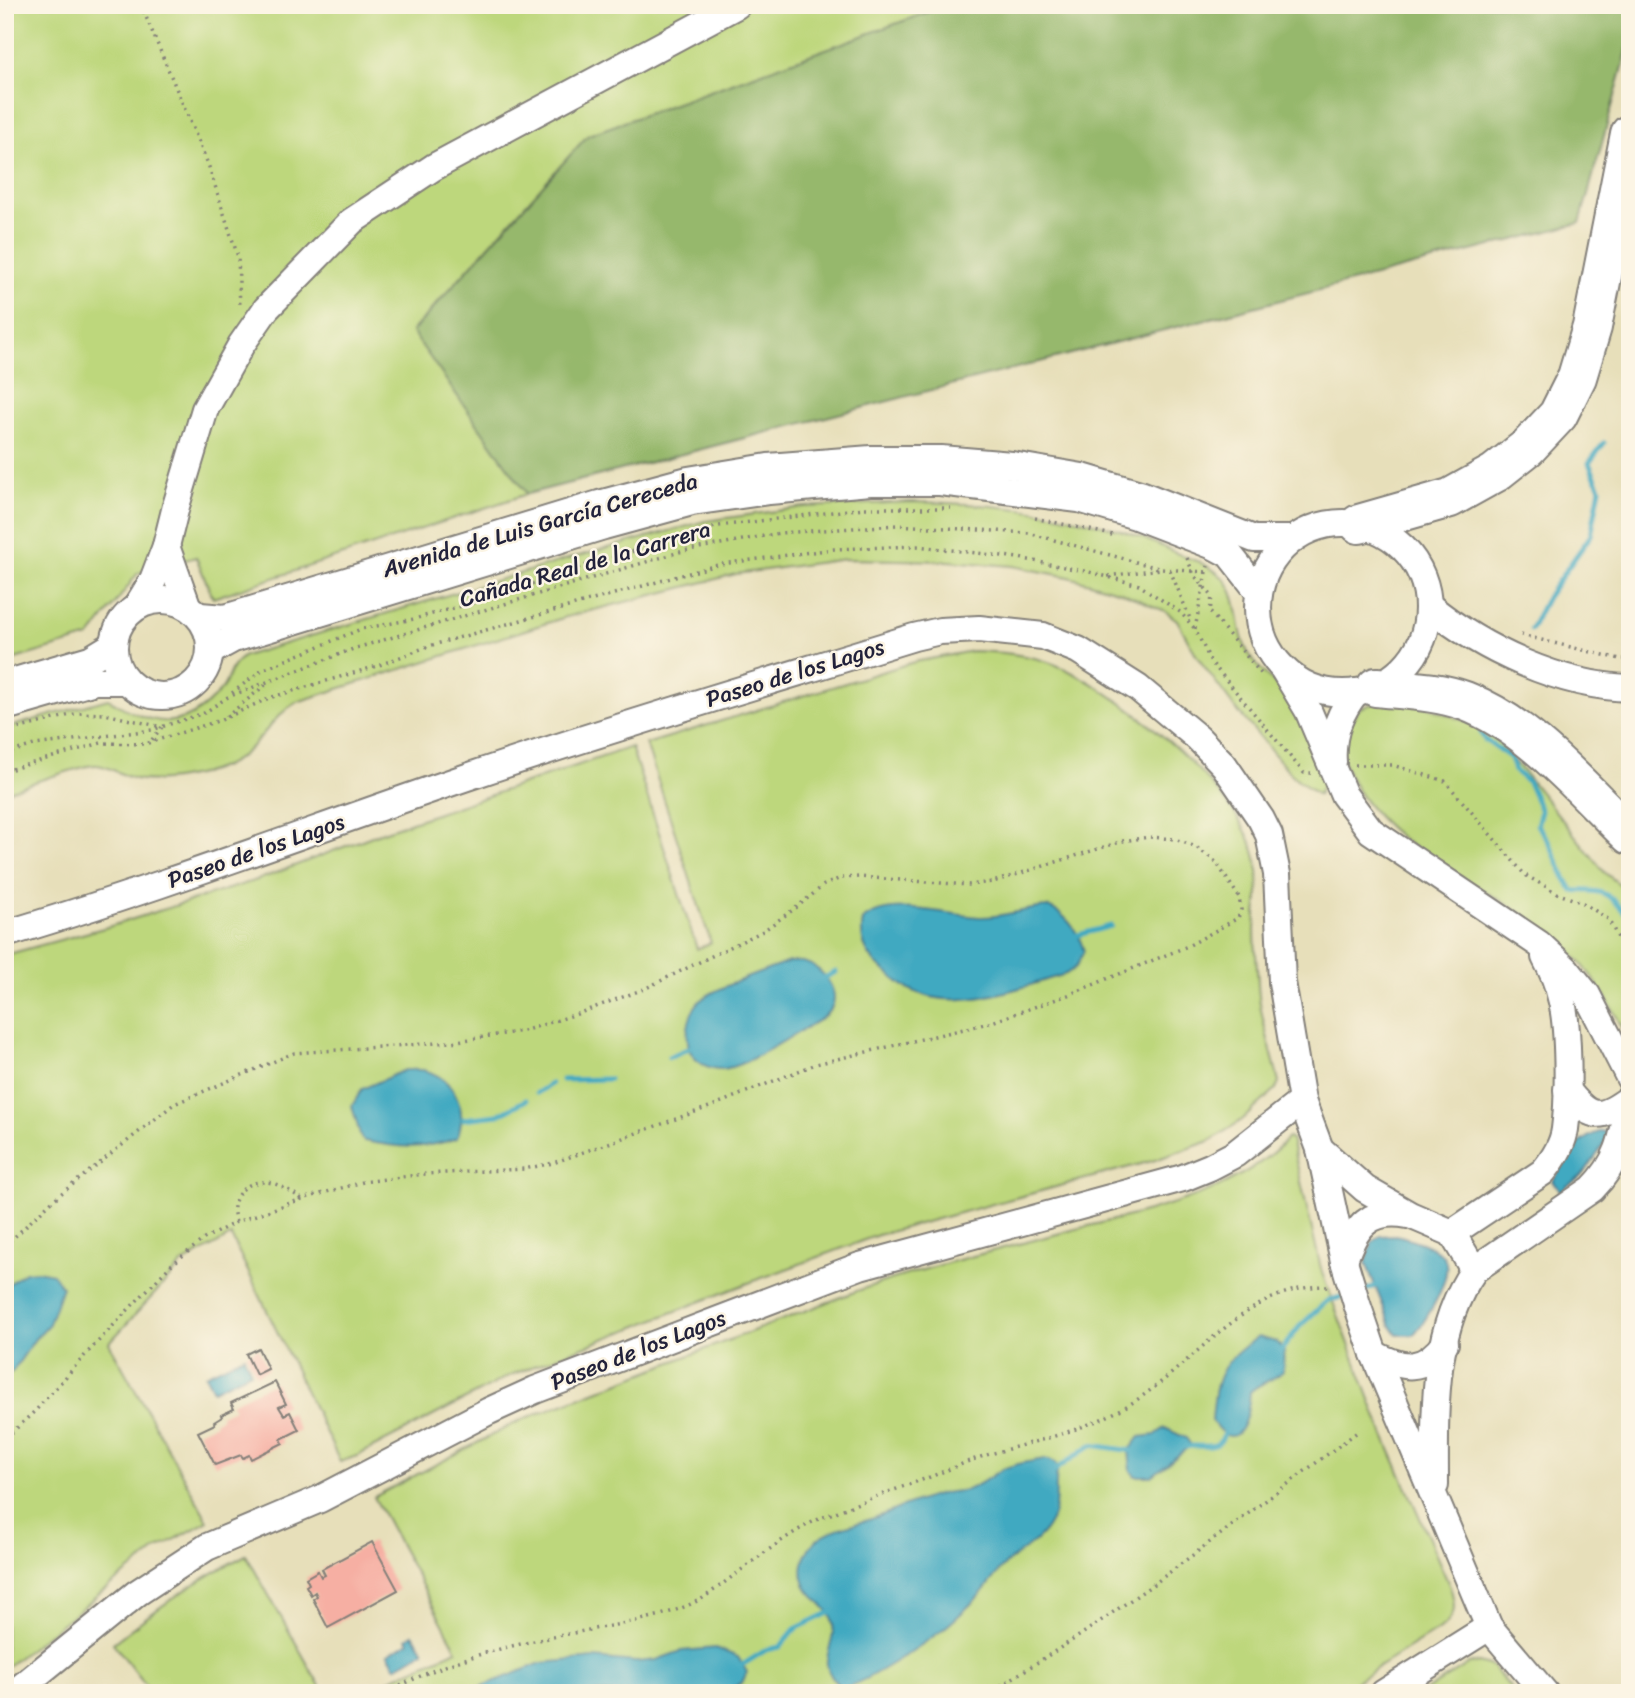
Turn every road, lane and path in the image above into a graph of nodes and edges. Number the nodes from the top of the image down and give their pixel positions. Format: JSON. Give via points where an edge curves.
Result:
{"nodes":[{"id":1,"x":141,"y":5,"type":"edge"},
{"id":2,"x":737,"y":5,"type":"edge"},
{"id":3,"x":1630,"y":134,"type":"edge"},
{"id":4,"x":241,"y":345,"type":"junction"},
{"id":5,"x":955,"y":508,"type":"dead end"},
{"id":6,"x":1026,"y":516,"type":"dead end"},
{"id":7,"x":1359,"y":524,"type":"junction"},
{"id":8,"x":1117,"y":536,"type":"dead end"},
{"id":9,"x":1292,"y":539,"type":"junction"},
{"id":10,"x":1214,"y":545,"type":"junction"},
{"id":11,"x":166,"y":546,"type":"junction"},
{"id":12,"x":1178,"y":554,"type":"dead end"},
{"id":13,"x":1162,"y":569,"type":"junction"},
{"id":14,"x":1170,"y":570,"type":"junction"},
{"id":15,"x":1192,"y":571,"type":"junction"},
{"id":16,"x":1206,"y":572,"type":"junction"},
{"id":17,"x":1106,"y":577,"type":"junction"},
{"id":18,"x":1203,"y":586,"type":"junction"},
{"id":19,"x":1259,"y":592,"type":"junction"},
{"id":20,"x":137,"y":606,"type":"junction"},
{"id":21,"x":1429,"y":606,"type":"junction"},
{"id":22,"x":193,"y":611,"type":"junction"},
{"id":23,"x":1195,"y":629,"type":"junction"},
{"id":24,"x":1516,"y":633,"type":"dead end"},
{"id":25,"x":113,"y":645,"type":"junction"},
{"id":26,"x":211,"y":650,"type":"junction"},
{"id":27,"x":1630,"y":659,"type":"edge"},
{"id":28,"x":1277,"y":677,"type":"junction"},
{"id":29,"x":273,"y":678,"type":"junction"},
{"id":30,"x":126,"y":681,"type":"junction"},
{"id":31,"x":5,"y":684,"type":"edge"},
{"id":32,"x":1630,"y":688,"type":"edge"},
{"id":33,"x":1366,"y":689,"type":"junction"},
{"id":34,"x":228,"y":697,"type":"junction"},
{"id":35,"x":5,"y":707,"type":"edge"},
{"id":36,"x":221,"y":720,"type":"junction"},
{"id":37,"x":162,"y":727,"type":"junction"},
{"id":38,"x":5,"y":732,"type":"edge"},
{"id":39,"x":150,"y":743,"type":"junction"},
{"id":40,"x":5,"y":754,"type":"edge"},
{"id":41,"x":1334,"y":770,"type":"junction"},
{"id":42,"x":5,"y":771,"type":"edge"},
{"id":43,"x":1630,"y":835,"type":"edge"},
{"id":44,"x":5,"y":934,"type":"edge"},
{"id":45,"x":1539,"y":944,"type":"junction"},
{"id":46,"x":1630,"y":975,"type":"edge"},
{"id":47,"x":1599,"y":1016,"type":"junction"},
{"id":48,"x":1565,"y":1024,"type":"junction"},
{"id":49,"x":1630,"y":1079,"type":"edge"},
{"id":50,"x":1567,"y":1090,"type":"junction"},
{"id":51,"x":1630,"y":1099,"type":"edge"},
{"id":52,"x":1302,"y":1101,"type":"junction"},
{"id":53,"x":1626,"y":1138,"type":"edge"},
{"id":54,"x":1320,"y":1149,"type":"junction"},
{"id":55,"x":302,"y":1199,"type":"junction"},
{"id":56,"x":1410,"y":1215,"type":"junction"},
{"id":57,"x":236,"y":1222,"type":"junction"},
{"id":58,"x":1452,"y":1233,"type":"junction"},
{"id":59,"x":5,"y":1246,"type":"edge"},
{"id":60,"x":1344,"y":1261,"type":"junction"},
{"id":61,"x":1474,"y":1270,"type":"junction"},
{"id":62,"x":1332,"y":1286,"type":"dead end"},
{"id":63,"x":1445,"y":1343,"type":"junction"},
{"id":64,"x":1374,"y":1354,"type":"junction"},
{"id":65,"x":1360,"y":1430,"type":"dead end"},
{"id":66,"x":5,"y":1438,"type":"edge"},
{"id":67,"x":1436,"y":1497,"type":"junction"},
{"id":68,"x":1489,"y":1627,"type":"junction"},
{"id":69,"x":14,"y":1693,"type":"edge"},
{"id":70,"x":388,"y":1693,"type":"edge"},
{"id":71,"x":989,"y":1693,"type":"edge"},
{"id":72,"x":1384,"y":1693,"type":"edge"},
{"id":73,"x":1545,"y":1693,"type":"edge"}],
"edges":[{"from":1,"to":4,"type":"path","via":[[208,164],[239,257]]},
{"from":2,"to":4,"type":"street","via":[[434,167],[352,221],[266,309]]},
{"from":3,"to":7,"type":"highway","via":[[1592,327],[1577,377],[1558,415],[1528,447],[1450,498]]},
{"from":4,"to":11,"type":"street","via":[[205,409]]},
{"from":5,"to":34,"type":"path","via":[[866,508],[719,526],[494,597],[361,629],[262,670]]},
{"from":6,"to":8,"type":"path"},
{"from":7,"to":9,"type":"street","via":[[1325,525]]},
{"from":7,"to":21,"type":"street","via":[[1401,544],[1416,562]]},
{"from":9,"to":19,"type":"street","via":[[1271,563]]},
{"from":9,"to":22,"type":"street","name":"Avenida de Luis García Cereceda","via":[[1254,539],[1143,495],[1082,477],[1012,465],[871,459],[768,467],[688,480],[225,618]]},
{"from":10,"to":16,"type":"path"},
{"from":10,"to":19,"type":"street","name":"Avenida de Luis García Cereceda","via":[[1229,554]]},
{"from":10,"to":26,"type":"street","name":"Avenida de Luis García Cereceda","via":[[1079,499],[940,482],[870,482],[769,491],[692,502],[604,526],[233,639]]},
{"from":11,"to":20,"type":"street"},
{"from":11,"to":22,"type":"street"},
{"from":12,"to":15,"type":"path","via":[[1186,556]]},
{"from":13,"to":14,"type":"path","name":"Cañada Real de la Carrera"},
{"from":13,"to":17,"type":"path"},
{"from":13,"to":29,"type":"path","name":"Cañada Real de la Carrera","via":[[1028,533],[897,525],[780,533],[683,551],[353,649]]},
{"from":14,"to":15,"type":"path","name":"Cañada Real de la Carrera"},
{"from":14,"to":23,"type":"path"},
{"from":15,"to":16,"type":"path","name":"Cañada Real de la Carrera"},
{"from":15,"to":18,"type":"path"},
{"from":16,"to":18,"type":"path"},
{"from":17,"to":23,"type":"path","via":[[1139,585],[1181,612]]},
{"from":17,"to":36,"type":"path","via":[[1019,558],[917,546],[834,549],[721,564],[429,646],[268,698]]},
{"from":18,"to":23,"type":"path"},
{"from":18,"to":28,"type":"path","via":[[1212,596],[1210,612],[1250,663]]},
{"from":19,"to":28,"type":"street","via":[[1262,634]]},
{"from":20,"to":22,"type":"street","via":[[162,599]]},
{"from":20,"to":25,"type":"street","via":[[120,622]]},
{"from":21,"to":32,"type":"street","via":[[1471,637],[1562,677],[1602,688]]},
{"from":21,"to":33,"type":"street","via":[[1415,654],[1398,674]]},
{"from":22,"to":26,"type":"street","via":[[209,632]]},
{"from":23,"to":41,"type":"path","via":[[1211,662],[1304,773]]},
{"from":24,"to":27,"type":"path"},
{"from":25,"to":30,"type":"street","via":[[116,664]]},
{"from":25,"to":31,"type":"street","via":[[90,659]]},
{"from":26,"to":30,"type":"street","via":[[202,677],[179,694],[151,696]]},
{"from":28,"to":33,"type":"street","via":[[1340,693]]},
{"from":28,"to":41,"type":"street","via":[[1308,710]]},
{"from":29,"to":34,"type":"path","name":"Cañada Real de la Carrera"},
{"from":29,"to":36,"type":"path"},
{"from":30,"to":35,"type":"street","via":[[95,681]]},
{"from":33,"to":41,"type":"street","via":[[1344,707],[1337,724],[1331,744]]},
{"from":33,"to":43,"type":"highway","via":[[1462,700],[1490,712],[1542,751]]},
{"from":34,"to":37,"type":"path","name":"Cañada Real de la Carrera","via":[[204,713]]},
{"from":36,"to":39,"type":"path"},
{"from":37,"to":38,"type":"path","via":[[78,713]]},
{"from":37,"to":39,"type":"path"},
{"from":37,"to":40,"type":"path","name":"Cañada Real de la Carrera","via":[[34,745]]},
{"from":39,"to":42,"type":"path","via":[[102,743]]},
{"from":41,"to":45,"type":"street","via":[[1344,795],[1371,831]]},
{"from":41,"to":46,"type":"path","via":[[1392,765],[1445,781],[1525,875],[1608,919],[1623,947]]},
{"from":44,"to":52,"type":"street","name":"Paseo de los Lagos","via":[[101,906],[489,770],[914,637],[979,629],[1042,636],[1077,650],[1160,704],[1224,765],[1261,819],[1277,874],[1282,982]]},
{"from":45,"to":47,"type":"street","via":[[1566,969]]},
{"from":45,"to":48,"type":"street","via":[[1555,977]]},
{"from":47,"to":48,"type":"street","via":[[1578,1015]]},
{"from":47,"to":49,"type":"street"},
{"from":48,"to":50,"type":"street"},
{"from":50,"to":51,"type":"street","name":"Paseo de los Lagos","via":[[1588,1111],[1599,1114],[1608,1114]]},
{"from":50,"to":58,"type":"street","via":[[1565,1129],[1550,1164]]},
{"from":51,"to":53,"type":"street","name":"Paseo de los Lagos"},
{"from":52,"to":54,"type":"street","name":"Paseo de los Lagos"},
{"from":52,"to":69,"type":"street","name":"Paseo de los Lagos","via":[[1235,1154],[1183,1178],[860,1266],[534,1390],[320,1499],[208,1547],[137,1593]]},
{"from":53,"to":61,"type":"street","name":"Paseo de los Lagos","via":[[1605,1176],[1592,1189]]},
{"from":54,"to":56,"type":"street","name":"Paseo de los Lagos","via":[[1365,1189]]},
{"from":54,"to":60,"type":"street","name":"Paseo de los Lagos"},
{"from":55,"to":57,"type":"path"},
{"from":55,"to":57,"type":"path","via":[[270,1182],[251,1185],[233,1201]]},
{"from":55,"to":59,"type":"path","via":[[363,1182],[553,1163],[816,1064],[989,1023],[1188,946],[1238,918],[1239,897],[1216,862],[1196,847],[1149,837],[993,882],[968,885],[841,878],[824,884],[763,931],[644,989],[577,1014],[523,1031],[452,1042],[294,1053],[174,1104],[52,1200]]},
{"from":56,"to":58,"type":"street","name":"Paseo de los Lagos"},
{"from":56,"to":60,"type":"street","name":"Paseo de los Lagos","via":[[1392,1212],[1369,1219],[1350,1243]]},
{"from":57,"to":66,"type":"path","via":[[204,1239],[172,1265]]},
{"from":58,"to":61,"type":"street"},
{"from":60,"to":64,"type":"street","name":"Paseo de los Lagos"},
{"from":61,"to":63,"type":"street","name":"Paseo de los Lagos","via":[[1452,1310]]},
{"from":62,"to":70,"type":"path","via":[[1292,1289],[1256,1304],[1152,1390],[1101,1418],[818,1519],[684,1608],[462,1660]]},
{"from":63,"to":64,"type":"street","via":[[1437,1354],[1407,1366]]},
{"from":63,"to":67,"type":"street","name":"Paseo de los Lagos","via":[[1435,1413]]},
{"from":64,"to":67,"type":"street","name":"Paseo de los Lagos"},
{"from":65,"to":71,"type":"path","via":[[1082,1634]]},
{"from":67,"to":68,"type":"street","name":"Paseo de los Lagos"},
{"from":68,"to":72,"type":"street"},
{"from":68,"to":73,"type":"street","name":"Paseo de los Lagos"}]}
